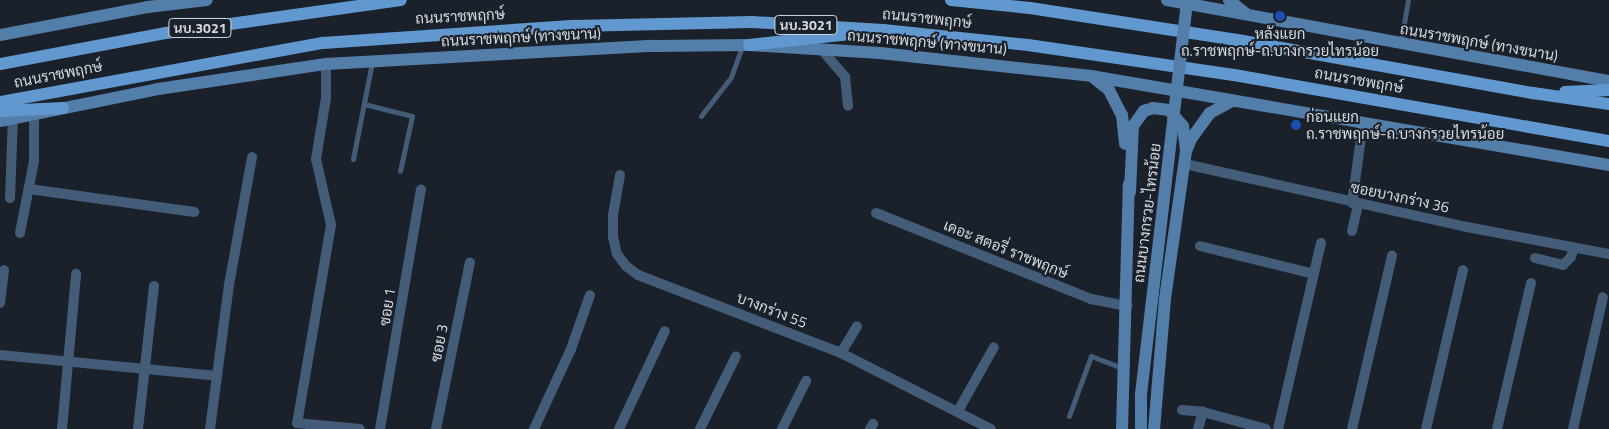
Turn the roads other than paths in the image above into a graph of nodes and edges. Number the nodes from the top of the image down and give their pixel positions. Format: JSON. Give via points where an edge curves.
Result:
{"nodes":[{"id":1,"x":200,"y":0,"type":"edge"},
{"id":2,"x":401,"y":0,"type":"edge"},
{"id":3,"x":951,"y":0,"type":"edge"},
{"id":4,"x":1167,"y":0,"type":"edge"},
{"id":5,"x":1179,"y":0,"type":"edge"},
{"id":6,"x":1186,"y":0,"type":"edge"},
{"id":7,"x":1229,"y":0,"type":"edge"},
{"id":8,"x":1408,"y":0,"type":"edge"},
{"id":9,"x":147,"y":3,"type":"edge"},
{"id":10,"x":1250,"y":16,"type":"junction"},
{"id":11,"x":883,"y":30,"type":"junction"},
{"id":12,"x":0,"y":35,"type":"edge"},
{"id":13,"x":1400,"y":44,"type":"junction"},
{"id":14,"x":746,"y":45,"type":"junction"},
{"id":15,"x":821,"y":49,"type":"junction"},
{"id":16,"x":372,"y":62,"type":"junction"},
{"id":17,"x":0,"y":64,"type":"edge"},
{"id":18,"x":326,"y":64,"type":"junction"},
{"id":19,"x":1091,"y":76,"type":"junction"},
{"id":20,"x":1609,"y":81,"type":"edge"},
{"id":21,"x":1609,"y":90,"type":"edge"},
{"id":22,"x":1533,"y":93,"type":"junction"},
{"id":23,"x":1234,"y":100,"type":"junction"},
{"id":24,"x":0,"y":102,"type":"edge"},
{"id":25,"x":364,"y":104,"type":"junction"},
{"id":26,"x":1609,"y":104,"type":"edge"},
{"id":27,"x":848,"y":106,"type":"dead end"},
{"id":28,"x":63,"y":108,"type":"junction"},
{"id":29,"x":0,"y":111,"type":"edge"},
{"id":30,"x":34,"y":114,"type":"junction"},
{"id":31,"x":701,"y":116,"type":"dead end"},
{"id":32,"x":13,"y":118,"type":"junction"},
{"id":33,"x":0,"y":121,"type":"edge"},
{"id":34,"x":1364,"y":124,"type":"junction"},
{"id":35,"x":1609,"y":141,"type":"edge"},
{"id":36,"x":252,"y":157,"type":"dead end"},
{"id":37,"x":1186,"y":158,"type":"junction"},
{"id":38,"x":353,"y":160,"type":"dead end"},
{"id":39,"x":1609,"y":165,"type":"edge"},
{"id":40,"x":400,"y":171,"type":"dead end"},
{"id":41,"x":620,"y":175,"type":"dead end"},
{"id":42,"x":29,"y":189,"type":"junction"},
{"id":43,"x":421,"y":189,"type":"dead end"},
{"id":44,"x":1130,"y":192,"type":"junction"},
{"id":45,"x":10,"y":198,"type":"dead end"},
{"id":46,"x":1355,"y":203,"type":"junction"},
{"id":47,"x":194,"y":212,"type":"dead end"},
{"id":48,"x":876,"y":212,"type":"dead end"},
{"id":49,"x":1352,"y":231,"type":"dead end"},
{"id":50,"x":20,"y":233,"type":"dead end"},
{"id":51,"x":1321,"y":243,"type":"dead end"},
{"id":52,"x":1200,"y":246,"type":"dead end"},
{"id":53,"x":1574,"y":247,"type":"junction"},
{"id":54,"x":1609,"y":254,"type":"edge"},
{"id":55,"x":1392,"y":256,"type":"dead end"},
{"id":56,"x":1534,"y":258,"type":"dead end"},
{"id":57,"x":470,"y":262,"type":"dead end"},
{"id":58,"x":4,"y":270,"type":"dead end"},
{"id":59,"x":1463,"y":270,"type":"dead end"},
{"id":60,"x":76,"y":274,"type":"dead end"},
{"id":61,"x":1314,"y":274,"type":"junction"},
{"id":62,"x":1531,"y":283,"type":"dead end"},
{"id":63,"x":154,"y":286,"type":"dead end"},
{"id":64,"x":590,"y":295,"type":"dead end"},
{"id":65,"x":1603,"y":297,"type":"dead end"},
{"id":66,"x":0,"y":303,"type":"edge"},
{"id":67,"x":1127,"y":306,"type":"junction"},
{"id":68,"x":856,"y":326,"type":"dead end"},
{"id":69,"x":665,"y":331,"type":"dead end"},
{"id":70,"x":994,"y":347,"type":"dead end"},
{"id":71,"x":841,"y":353,"type":"junction"},
{"id":72,"x":0,"y":355,"type":"edge"},
{"id":73,"x":736,"y":356,"type":"dead end"},
{"id":74,"x":67,"y":362,"type":"junction"},
{"id":75,"x":145,"y":368,"type":"junction"},
{"id":76,"x":1124,"y":369,"type":"junction"},
{"id":77,"x":217,"y":376,"type":"junction"},
{"id":78,"x":806,"y":381,"type":"dead end"},
{"id":79,"x":1182,"y":410,"type":"dead end"},
{"id":80,"x":958,"y":411,"type":"junction"},
{"id":81,"x":1203,"y":412,"type":"junction"},
{"id":82,"x":1069,"y":416,"type":"dead end"},
{"id":83,"x":297,"y":426,"type":"edge"},
{"id":84,"x":62,"y":429,"type":"edge"},
{"id":85,"x":138,"y":429,"type":"edge"},
{"id":86,"x":210,"y":429,"type":"edge"},
{"id":87,"x":360,"y":429,"type":"edge"},
{"id":88,"x":380,"y":429,"type":"edge"},
{"id":89,"x":436,"y":429,"type":"edge"},
{"id":90,"x":534,"y":429,"type":"edge"},
{"id":91,"x":619,"y":429,"type":"edge"},
{"id":92,"x":700,"y":429,"type":"edge"},
{"id":93,"x":782,"y":429,"type":"edge"},
{"id":94,"x":991,"y":429,"type":"edge"},
{"id":95,"x":1122,"y":429,"type":"edge"},
{"id":96,"x":1134,"y":429,"type":"edge"},
{"id":97,"x":1141,"y":429,"type":"edge"},
{"id":98,"x":1154,"y":429,"type":"edge"},
{"id":99,"x":1198,"y":429,"type":"edge"},
{"id":100,"x":1266,"y":429,"type":"edge"},
{"id":101,"x":1278,"y":429,"type":"edge"},
{"id":102,"x":1352,"y":429,"type":"edge"},
{"id":103,"x":1426,"y":429,"type":"edge"},
{"id":104,"x":1497,"y":429,"type":"edge"},
{"id":105,"x":1573,"y":429,"type":"edge"}],
"edges":[{"from":1,"to":9,"type":"main road","number":"นบ.3021"},
{"from":2,"to":17,"type":"main road","name":"ถนนราชพฤกษ์","number":"นบ.3021","via":[[166,33]]},
{"from":3,"to":22,"type":"main road","name":"ถนนราชพฤกษ์","via":[[1030,8],[1224,38]]},
{"from":4,"to":10,"type":"main road","name":"ถนนราชพฤกษ์ (ทางขนาน)"},
{"from":5,"to":96,"type":"main road","name":"ถนนบางกรวย-ไทรน้อย","via":[[1134,393]]},
{"from":6,"to":97,"type":"main road","name":"ถนนบางกรวย-ไทรน้อย","bridge":true,"via":[[1141,394]]},
{"from":7,"to":10,"type":"main road"},
{"from":8,"to":13,"type":"lane"},
{"from":9,"to":12,"type":"main road","number":"นบ.3021"},
{"from":10,"to":13,"type":"main road","name":"ถนนราชพฤกษ์ (ทางขนาน)"},
{"from":11,"to":14,"type":"main road"},
{"from":11,"to":24,"type":"main road","name":"ถนนราชพฤกษ์","number":"นบ.3021","via":[[752,22],[574,26],[413,35],[323,43]]},
{"from":11,"to":35,"type":"main road","name":"ถนนราชพฤกษ์","number":"นบ.3021","via":[[1028,45],[1234,75]]},
{"from":13,"to":20,"type":"main road","name":"ถนนราชพฤกษ์ (ทางขนาน)"},
{"from":14,"to":15,"type":"main road","name":"ถนนราชพฤกษ์ (ทางขนาน)","number":"นบ.3021"},
{"from":14,"to":16,"type":"main road","name":"ถนนราชพฤกษ์ (ทางขนาน)","number":"นบ.3021","via":[[654,46]]},
{"from":14,"to":31,"type":"lane","via":[[731,77]]},
{"from":15,"to":19,"type":"main road","name":"ถนนราชพฤกษ์ (ทางขนาน)","number":"นบ.3021","via":[[1009,65]]},
{"from":15,"to":27,"type":"street","via":[[845,77]]},
{"from":16,"to":18,"type":"main road","name":"ถนนราชพฤกษ์ (ทางขนาน)","number":"นบ.3021"},
{"from":16,"to":25,"type":"lane"},
{"from":18,"to":28,"type":"main road","name":"ถนนราชพฤกษ์ (ทางขนาน)","number":"นบ.3021","via":[[158,89]]},
{"from":18,"to":83,"type":"street","via":[[326,98],[316,159],[331,225]]},
{"from":19,"to":23,"type":"main road","name":"ถนนราชพฤกษ์ (ทางขนาน)","number":"นบ.3021"},
{"from":19,"to":44,"type":"main road","via":[[1109,90],[1122,115]]},
{"from":21,"to":22,"type":"main road"},
{"from":22,"to":26,"type":"main road","name":"ถนนราชพฤกษ์"},
{"from":23,"to":34,"type":"main road","name":"ถนนราชพฤกษ์ (ทางขนาน)","number":"นบ.3021"},
{"from":23,"to":37,"type":"main road","via":[[1210,112],[1191,138]]},
{"from":25,"to":38,"type":"lane"},
{"from":25,"to":40,"type":"lane","via":[[412,116]]},
{"from":28,"to":29,"type":"main road"},
{"from":28,"to":30,"type":"main road","name":"ถนนราชพฤกษ์ (ทางขนาน)","number":"นบ.3021"},
{"from":30,"to":32,"type":"main road","name":"ถนนราชพฤกษ์ (ทางขนาน)","number":"นบ.3021"},
{"from":30,"to":42,"type":"street","via":[[36,134]]},
{"from":32,"to":33,"type":"main road","name":"ถนนราชพฤกษ์ (ทางขนาน)","number":"นบ.3021"},
{"from":32,"to":45,"type":"street"},
{"from":34,"to":39,"type":"main road","name":"ถนนราชพฤกษ์ (ทางขนาน)","number":"นบ.3021"},
{"from":34,"to":46,"type":"street"},
{"from":36,"to":77,"type":"street"},
{"from":37,"to":44,"type":"main road","via":[[1179,118],[1160,107],[1144,111],[1137,118],[1131,136]]},
{"from":37,"to":46,"type":"street","name":"ซอยบางกร่าง 36"},
{"from":37,"to":98,"type":"main road","via":[[1165,299]]},
{"from":41,"to":71,"type":"street","name":"บางกร่าง 55","via":[[613,237],[617,254],[626,266],[638,275]]},
{"from":42,"to":47,"type":"street"},
{"from":42,"to":50,"type":"street"},
{"from":43,"to":88,"type":"street","name":"ซอย 1"},
{"from":44,"to":67,"type":"main road"},
{"from":46,"to":49,"type":"street"},
{"from":46,"to":53,"type":"street","name":"ซอยบางกร่าง 36"},
{"from":48,"to":67,"type":"street","name":"เดอะ สตอรี่ ราชพฤกษ์","via":[[1091,299]]},
{"from":51,"to":61,"type":"street"},
{"from":52,"to":61,"type":"street"},
{"from":53,"to":54,"type":"street","name":"ซอยบางกร่าง 36"},
{"from":53,"to":56,"type":"street","via":[[1571,257],[1563,265]]},
{"from":55,"to":102,"type":"street"},
{"from":57,"to":89,"type":"street","name":"ซอย 3"},
{"from":58,"to":66,"type":"street"},
{"from":59,"to":103,"type":"street"},
{"from":60,"to":74,"type":"street"},
{"from":61,"to":101,"type":"street"},
{"from":62,"to":104,"type":"street"},
{"from":63,"to":75,"type":"street"},
{"from":64,"to":90,"type":"street","via":[[571,348]]},
{"from":65,"to":105,"type":"street"},
{"from":67,"to":76,"type":"main road"},
{"from":68,"to":71,"type":"street"},
{"from":69,"to":91,"type":"street"},
{"from":70,"to":80,"type":"street"},
{"from":71,"to":80,"type":"street","name":"บางกร่าง 55"},
{"from":72,"to":74,"type":"street"},
{"from":73,"to":92,"type":"street"},
{"from":74,"to":75,"type":"street"},
{"from":74,"to":84,"type":"street"},
{"from":75,"to":77,"type":"street"},
{"from":75,"to":85,"type":"street"},
{"from":76,"to":82,"type":"lane","via":[[1091,356]]},
{"from":76,"to":95,"type":"main road"},
{"from":77,"to":86,"type":"street"},
{"from":78,"to":93,"type":"street"},
{"from":79,"to":81,"type":"street"},
{"from":80,"to":94,"type":"street","name":"บางกร่าง 55"},
{"from":81,"to":99,"type":"street"},
{"from":81,"to":100,"type":"street"},
{"from":83,"to":87,"type":"street"}]}
